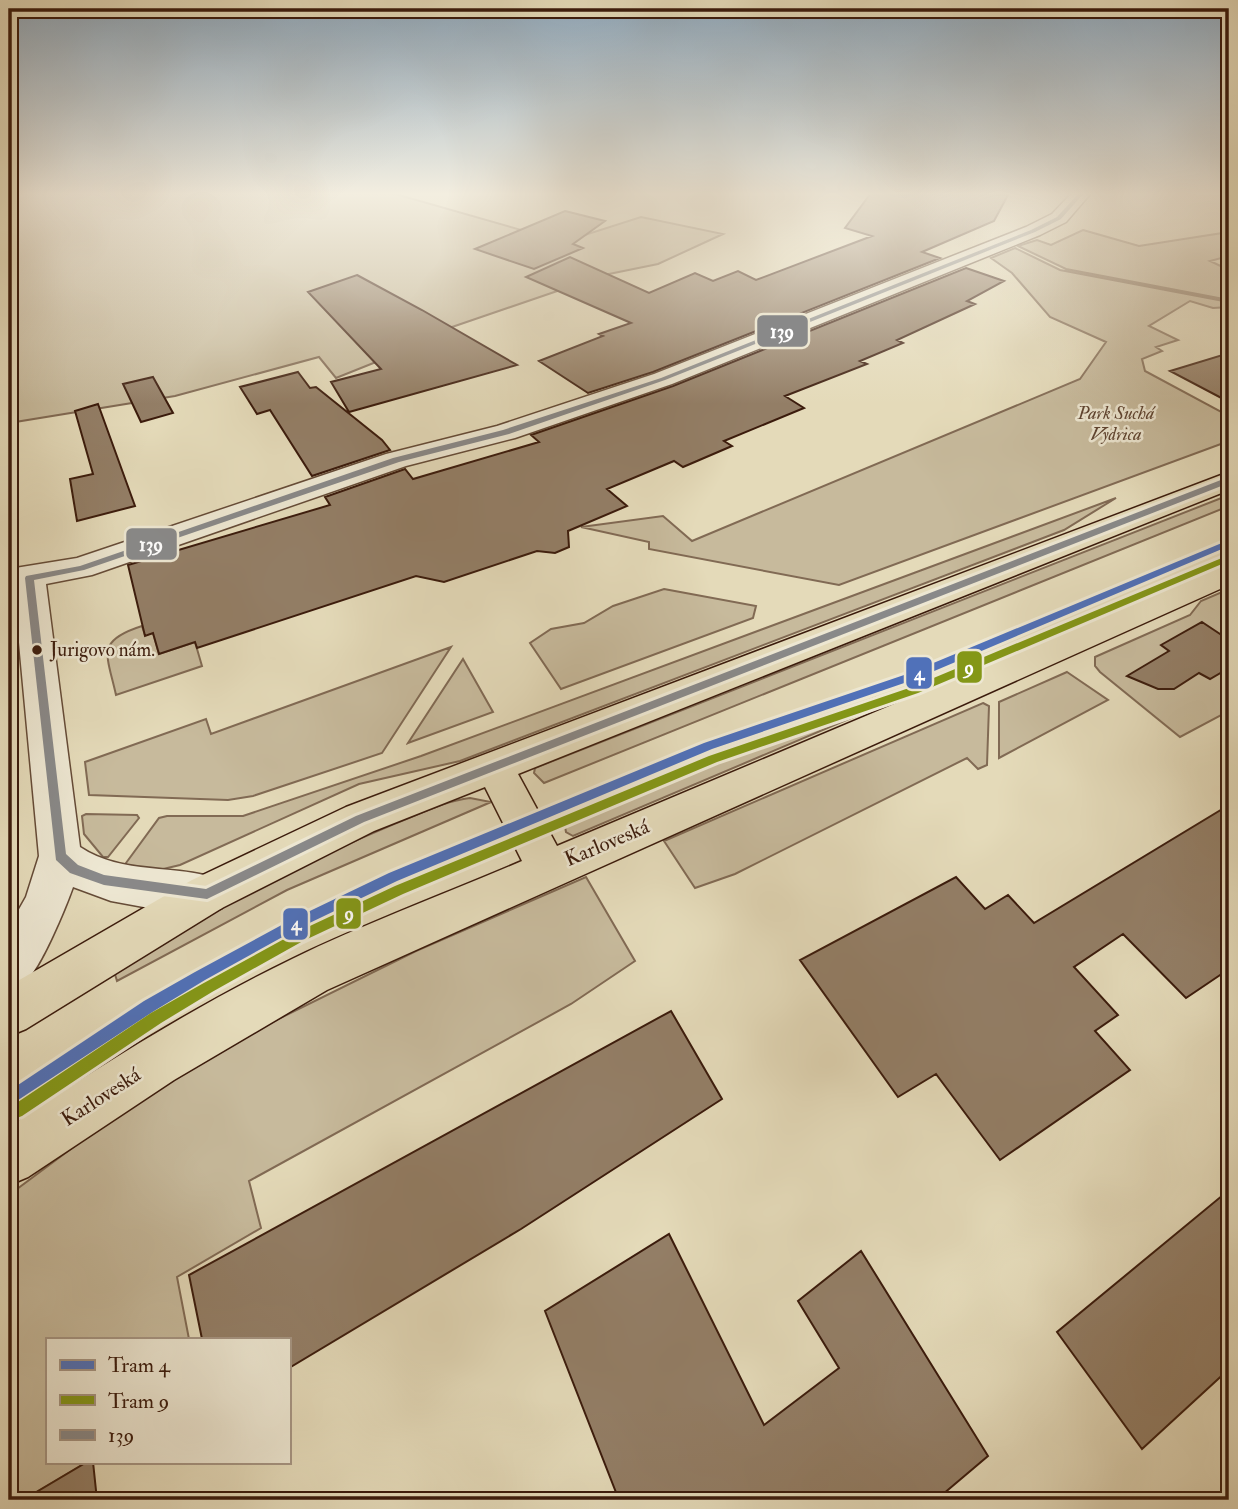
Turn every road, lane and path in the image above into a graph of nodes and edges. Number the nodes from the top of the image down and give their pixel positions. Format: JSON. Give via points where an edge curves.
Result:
{"nodes":[{"id":1,"x":952,"y":263,"type":"edge"},
{"id":2,"x":1229,"y":480,"type":"edge"},
{"id":3,"x":1229,"y":573,"type":"edge"},
{"id":4,"x":19,"y":578,"type":"edge"},
{"id":5,"x":494,"y":765,"type":"junction"},
{"id":6,"x":60,"y":856,"type":"junction"},
{"id":7,"x":547,"y":869,"type":"junction"},
{"id":8,"x":207,"y":894,"type":"junction"},
{"id":9,"x":9,"y":966,"type":"edge"},
{"id":10,"x":9,"y":1012,"type":"edge"},
{"id":11,"x":9,"y":1158,"type":"edge"}],
"edges":[{"from":1,"to":4,"type":"street","via":[[663,379],[506,432],[396,460],[81,568]]},
{"from":2,"to":5,"type":"main road"},
{"from":3,"to":7,"type":"main road","name":"Karloveská"},
{"from":4,"to":6,"type":"street"},
{"from":5,"to":7,"type":"main road"},
{"from":5,"to":8,"type":"main road","via":[[360,819]]},
{"from":6,"to":8,"type":"street","via":[[74,869],[104,880]]},
{"from":6,"to":9,"type":"street","via":[[33,931]]},
{"from":7,"to":11,"type":"main road","name":"Karloveská","via":[[310,974],[227,1018]]},
{"from":8,"to":10,"type":"main road"}]}
